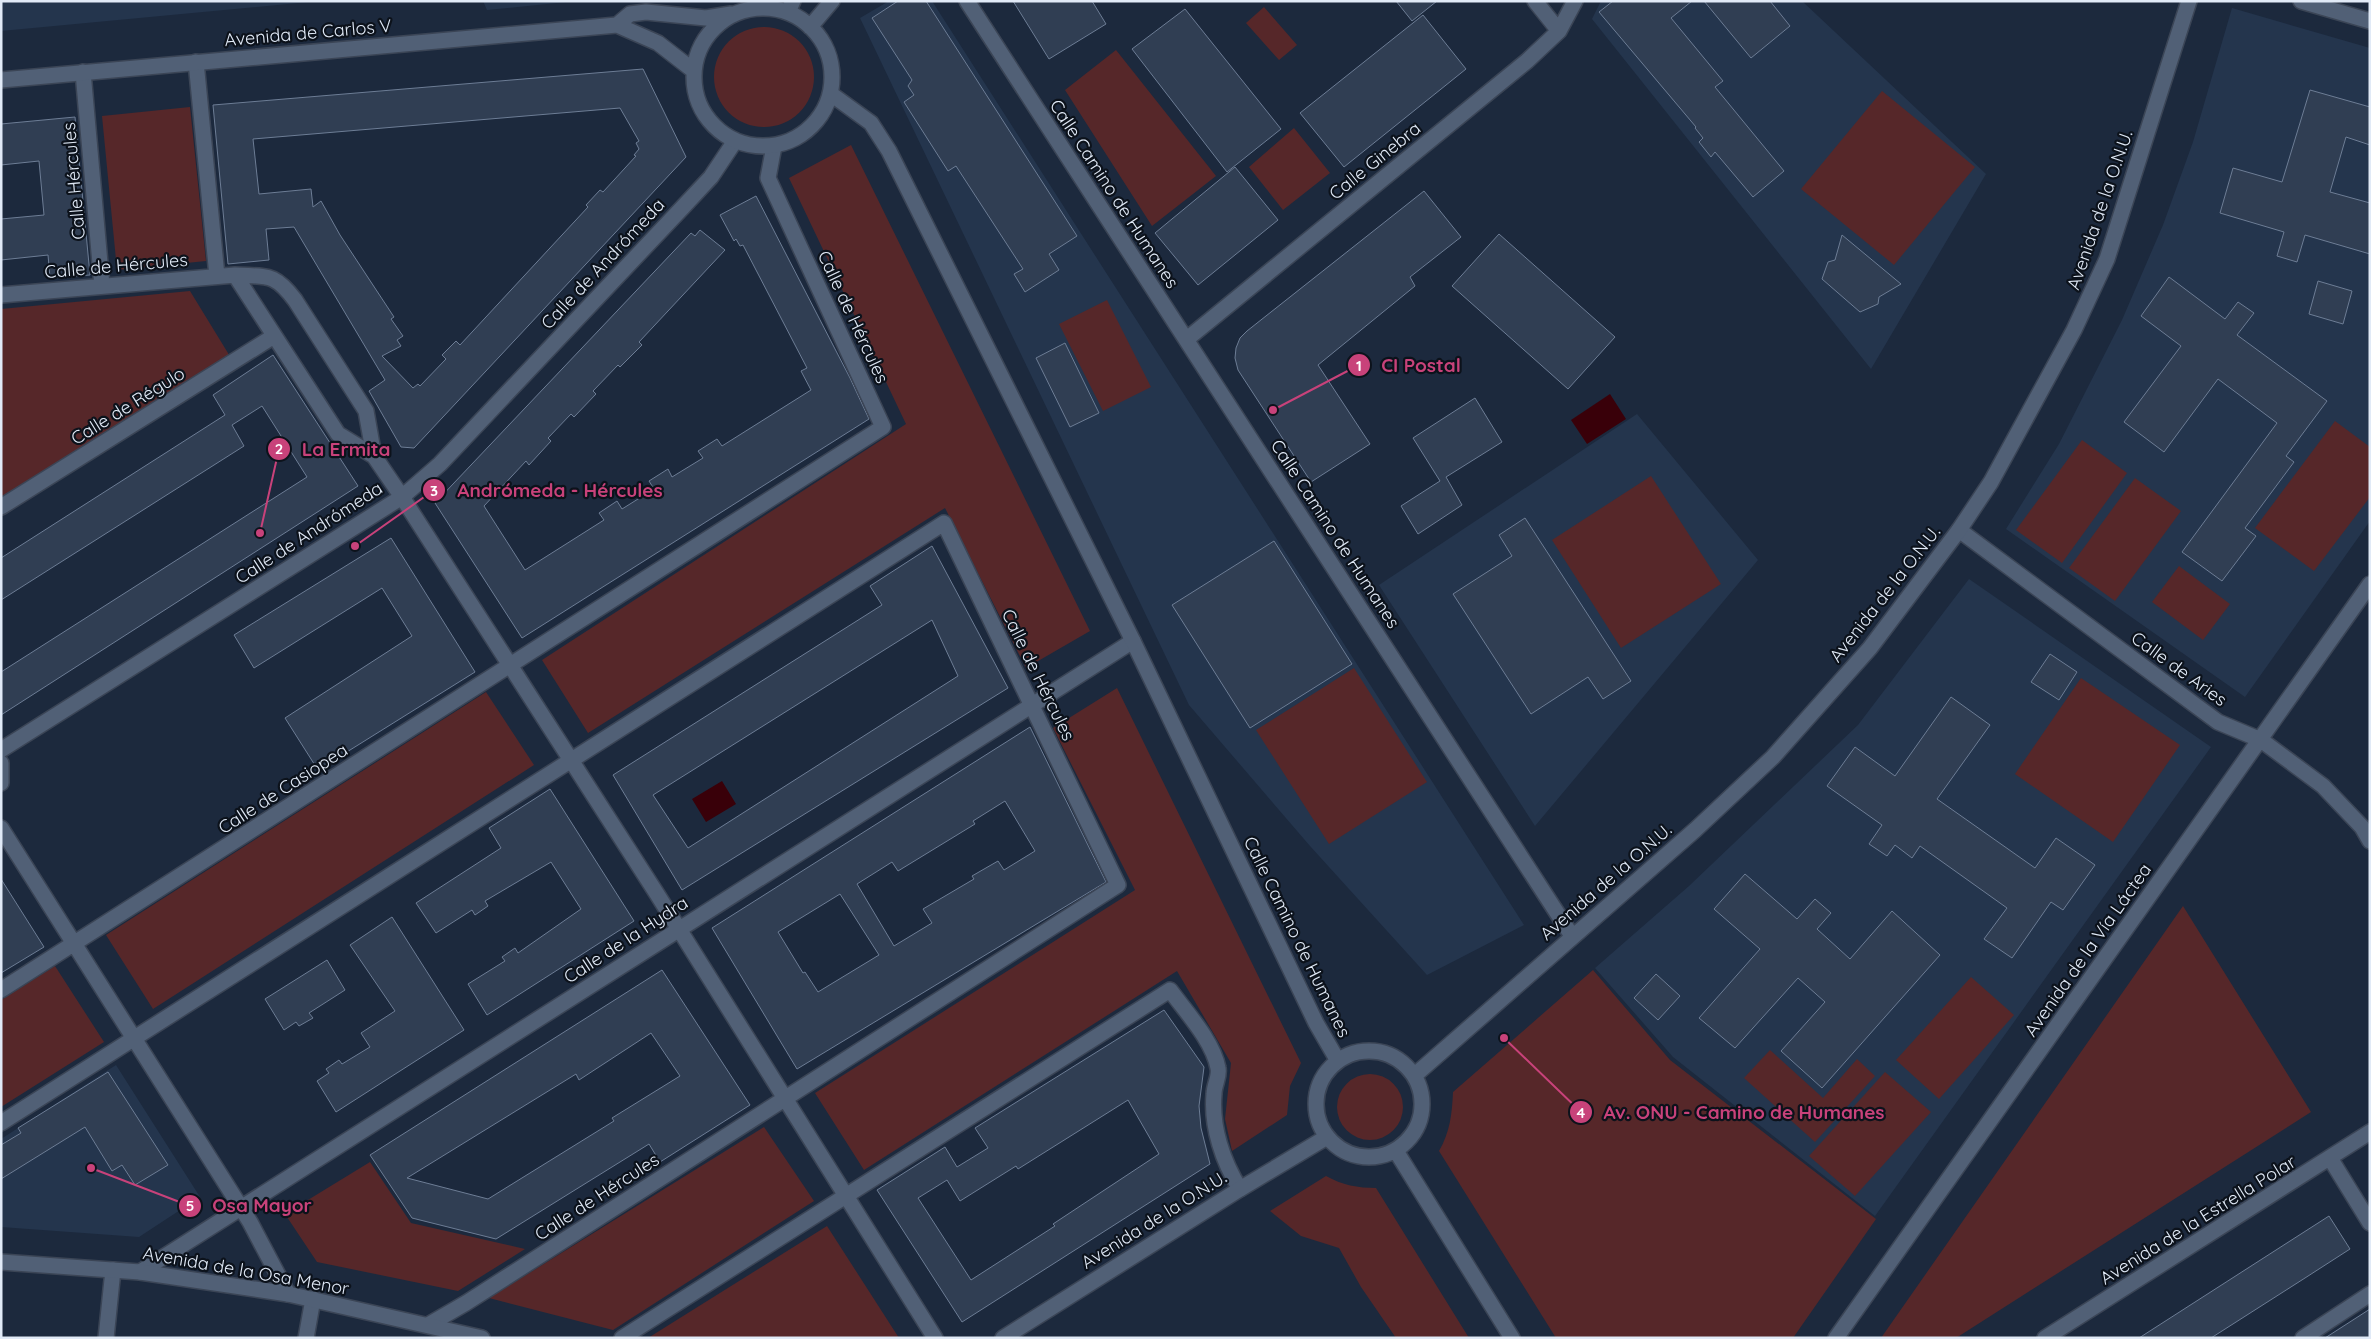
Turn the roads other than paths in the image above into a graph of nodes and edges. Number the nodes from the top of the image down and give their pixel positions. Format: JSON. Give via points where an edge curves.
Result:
{"nodes":[{"id":1,"x":832,"y":1,"type":"edge"},
{"id":2,"x":967,"y":1,"type":"edge"},
{"id":3,"x":1535,"y":1,"type":"edge"},
{"id":4,"x":1575,"y":1,"type":"edge"},
{"id":5,"x":2189,"y":1,"type":"edge"},
{"id":6,"x":2301,"y":1,"type":"edge"},
{"id":7,"x":790,"y":7,"type":"edge"},
{"id":8,"x":736,"y":14,"type":"junction"},
{"id":9,"x":2370,"y":21,"type":"edge"},
{"id":10,"x":618,"y":25,"type":"junction"},
{"id":11,"x":810,"y":27,"type":"junction"},
{"id":12,"x":1559,"y":32,"type":"junction"},
{"id":13,"x":196,"y":62,"type":"junction"},
{"id":14,"x":694,"y":71,"type":"junction"},
{"id":15,"x":83,"y":72,"type":"junction"},
{"id":16,"x":1,"y":80,"type":"edge"},
{"id":17,"x":831,"y":94,"type":"junction"},
{"id":18,"x":735,"y":141,"type":"junction"},
{"id":19,"x":774,"y":146,"type":"junction"},
{"id":20,"x":235,"y":275,"type":"junction"},
{"id":21,"x":217,"y":276,"type":"junction"},
{"id":22,"x":102,"y":286,"type":"junction"},
{"id":23,"x":1,"y":295,"type":"edge"},
{"id":24,"x":274,"y":336,"type":"junction"},
{"id":25,"x":1187,"y":339,"type":"junction"},
{"id":26,"x":374,"y":456,"type":"junction"},
{"id":27,"x":402,"y":497,"type":"junction"},
{"id":28,"x":1,"y":507,"type":"edge"},
{"id":29,"x":1960,"y":530,"type":"junction"},
{"id":30,"x":2370,"y":584,"type":"edge"},
{"id":31,"x":1133,"y":641,"type":"junction"},
{"id":32,"x":511,"y":665,"type":"junction"},
{"id":33,"x":1031,"y":704,"type":"junction"},
{"id":34,"x":2261,"y":740,"type":"junction"},
{"id":35,"x":1,"y":750,"type":"edge"},
{"id":36,"x":572,"y":761,"type":"junction"},
{"id":37,"x":1,"y":763,"type":"edge"},
{"id":38,"x":1,"y":783,"type":"edge"},
{"id":39,"x":1,"y":828,"type":"edge"},
{"id":40,"x":2370,"y":840,"type":"edge"},
{"id":41,"x":678,"y":928,"type":"junction"},
{"id":42,"x":1572,"y":936,"type":"junction"},
{"id":43,"x":75,"y":944,"type":"junction"},
{"id":44,"x":1,"y":990,"type":"edge"},
{"id":45,"x":135,"y":1038,"type":"junction"},
{"id":46,"x":1338,"y":1061,"type":"junction"},
{"id":47,"x":1414,"y":1075,"type":"junction"},
{"id":48,"x":786,"y":1098,"type":"junction"},
{"id":49,"x":1,"y":1123,"type":"edge"},
{"id":50,"x":2370,"y":1132,"type":"edge"},
{"id":51,"x":1327,"y":1137,"type":"junction"},
{"id":52,"x":1396,"y":1150,"type":"junction"},
{"id":53,"x":2330,"y":1158,"type":"junction"},
{"id":54,"x":1240,"y":1189,"type":"junction"},
{"id":55,"x":846,"y":1196,"type":"junction"},
{"id":56,"x":241,"y":1207,"type":"junction"},
{"id":57,"x":2370,"y":1223,"type":"edge"},
{"id":58,"x":1,"y":1262,"type":"edge"},
{"id":59,"x":113,"y":1270,"type":"junction"},
{"id":60,"x":140,"y":1272,"type":"junction"},
{"id":61,"x":288,"y":1294,"type":"junction"},
{"id":62,"x":2370,"y":1294,"type":"edge"},
{"id":63,"x":313,"y":1299,"type":"junction"},
{"id":64,"x":428,"y":1325,"type":"junction"},
{"id":65,"x":106,"y":1338,"type":"edge"},
{"id":66,"x":306,"y":1338,"type":"edge"},
{"id":67,"x":482,"y":1338,"type":"edge"},
{"id":68,"x":622,"y":1338,"type":"edge"},
{"id":69,"x":936,"y":1338,"type":"edge"},
{"id":70,"x":1002,"y":1338,"type":"edge"},
{"id":71,"x":1512,"y":1338,"type":"edge"},
{"id":72,"x":1836,"y":1338,"type":"edge"},
{"id":73,"x":2045,"y":1338,"type":"edge"},
{"id":74,"x":2303,"y":1338,"type":"edge"}],
"edges":[{"from":1,"to":11,"type":"street"},
{"from":2,"to":25,"type":"street","name":"Calle Camino de Humanes"},
{"from":3,"to":12,"type":"street"},
{"from":4,"to":12,"type":"street","name":"Calle Ginebra"},
{"from":5,"to":29,"type":"street","name":"Avenida de la O.N.U.","via":[[2107,258],[2092,294],[2038,398]]},
{"from":6,"to":9,"type":"street"},
{"from":7,"to":8,"type":"street","via":[[753,9]]},
{"from":7,"to":11,"type":"street"},
{"from":8,"to":10,"type":"street","name":"Avenida de Carlos V","via":[[706,18],[646,12],[630,14]]},
{"from":8,"to":14,"type":"street","via":[[720,23],[708,36],[699,51]]},
{"from":10,"to":13,"type":"street","name":"Avenida de Carlos V"},
{"from":10,"to":14,"type":"street","name":"Avenida de Carlos V","via":[[658,43]]},
{"from":11,"to":17,"type":"street","via":[[822,40],[829,56]]},
{"from":12,"to":25,"type":"street","name":"Calle Ginebra"},
{"from":13,"to":15,"type":"street","name":"Avenida de Carlos V"},
{"from":13,"to":21,"type":"street"},
{"from":14,"to":18,"type":"street","via":[[695,93],[703,113],[717,130]]},
{"from":15,"to":16,"type":"street","name":"Avenida de Carlos V"},
{"from":15,"to":22,"type":"street","name":"Calle Hércules"},
{"from":17,"to":19,"type":"street","via":[[822,114],[808,130]]},
{"from":17,"to":31,"type":"street","name":"Calle Camino de Humanes","via":[[871,123],[889,151]]},
{"from":18,"to":19,"type":"street"},
{"from":18,"to":27,"type":"street","name":"Calle de Andrómeda","via":[[710,177],[683,207],[440,464]]},
{"from":19,"to":32,"type":"street","name":"Calle de Hércules","via":[[768,178],[883,427]]},
{"from":20,"to":21,"type":"street","name":"Calle de Hércules"},
{"from":20,"to":24,"type":"street","name":"Calle de Hércules"},
{"from":20,"to":26,"type":"street","name":"Calle de Hércules","via":[[270,277],[291,294],[366,411]]},
{"from":21,"to":22,"type":"street","name":"Calle de Hércules"},
{"from":22,"to":23,"type":"street","name":"Calle de Hércules"},
{"from":24,"to":26,"type":"street","name":"Calle de Hércules","via":[[338,434]]},
{"from":24,"to":28,"type":"street","name":"Calle de Régulo"},
{"from":25,"to":42,"type":"street","name":"Calle Camino de Humanes"},
{"from":26,"to":27,"type":"street","name":"Calle de Hércules"},
{"from":27,"to":32,"type":"street","name":"Calle de Hércules"},
{"from":27,"to":35,"type":"street","name":"Calle de Andrómeda"},
{"from":29,"to":34,"type":"street","name":"Calle de Aries","via":[[2218,722]]},
{"from":29,"to":42,"type":"street","name":"Avenida de la O.N.U.","via":[[1870,648],[1773,757],[1695,830]]},
{"from":30,"to":34,"type":"street","name":"Avenida de la Vía Láctea"},
{"from":31,"to":33,"type":"street","name":"Calle de la Hydra"},
{"from":31,"to":46,"type":"street","name":"Calle Camino de Humanes","via":[[1316,1023]]},
{"from":32,"to":36,"type":"street","name":"Calle de Hércules"},
{"from":32,"to":43,"type":"street","name":"Calle de Casiopea"},
{"from":33,"to":36,"type":"street","name":"Calle de Hércules","via":[[944,523]]},
{"from":33,"to":41,"type":"street","name":"Calle de la Hydra"},
{"from":33,"to":48,"type":"street","name":"Calle de Hércules","via":[[1118,885]]},
{"from":34,"to":40,"type":"street","name":"Calle de Aries","via":[[2323,786],[2362,827]]},
{"from":34,"to":72,"type":"street","name":"Avenida de la Vía Láctea"},
{"from":36,"to":41,"type":"street","name":"Calle de Hércules"},
{"from":36,"to":45,"type":"street"},
{"from":37,"to":38,"type":"street"},
{"from":39,"to":43,"type":"street"},
{"from":41,"to":48,"type":"street","name":"Calle de Hércules"},
{"from":41,"to":56,"type":"street","name":"Calle de la Hydra"},
{"from":42,"to":47,"type":"street","name":"Avenida de la O.N.U."},
{"from":43,"to":44,"type":"street","name":"Calle de Casiopea"},
{"from":43,"to":45,"type":"street"},
{"from":45,"to":49,"type":"street"},
{"from":45,"to":56,"type":"street"},
{"from":46,"to":47,"type":"street","via":[[1351,1054],[1379,1051],[1405,1064]]},
{"from":46,"to":51,"type":"street","via":[[1318,1088],[1319,1122]]},
{"from":47,"to":52,"type":"street","via":[[1422,1090],[1423,1108],[1419,1125],[1410,1140]]},
{"from":48,"to":55,"type":"street","name":"Calle de Hércules"},
{"from":48,"to":64,"type":"street","name":"Calle de Hércules"},
{"from":50,"to":53,"type":"street","name":"Avenida de la Estrella Polar"},
{"from":51,"to":52,"type":"street","via":[[1342,1150],[1359,1157],[1378,1157]]},
{"from":51,"to":54,"type":"street","name":"Avenida de la O.N.U."},
{"from":52,"to":71,"type":"street"},
{"from":53,"to":57,"type":"street"},
{"from":53,"to":73,"type":"street","name":"Avenida de la Estrella Polar"},
{"from":54,"to":55,"type":"street","via":[[1227,1169],[1217,1131],[1214,1094],[1219,1070],[1212,1050],[1170,990]]},
{"from":54,"to":70,"type":"street","name":"Avenida de la O.N.U."},
{"from":55,"to":68,"type":"street"},
{"from":55,"to":69,"type":"street","name":"Calle de Hércules"},
{"from":56,"to":60,"type":"street","name":"Calle de la Hydra"},
{"from":56,"to":61,"type":"street"},
{"from":58,"to":59,"type":"street","name":"Avenida de la Osa Menor"},
{"from":59,"to":60,"type":"street","name":"Avenida de la Osa Menor"},
{"from":59,"to":65,"type":"street"},
{"from":60,"to":61,"type":"street","name":"Avenida de la Osa Menor"},
{"from":61,"to":63,"type":"street","name":"Avenida de la Osa Menor"},
{"from":62,"to":74,"type":"street"},
{"from":63,"to":64,"type":"street","name":"Avenida de la Osa Menor"},
{"from":63,"to":66,"type":"street"},
{"from":64,"to":67,"type":"street","name":"Avenida de la Osa Menor"}]}
